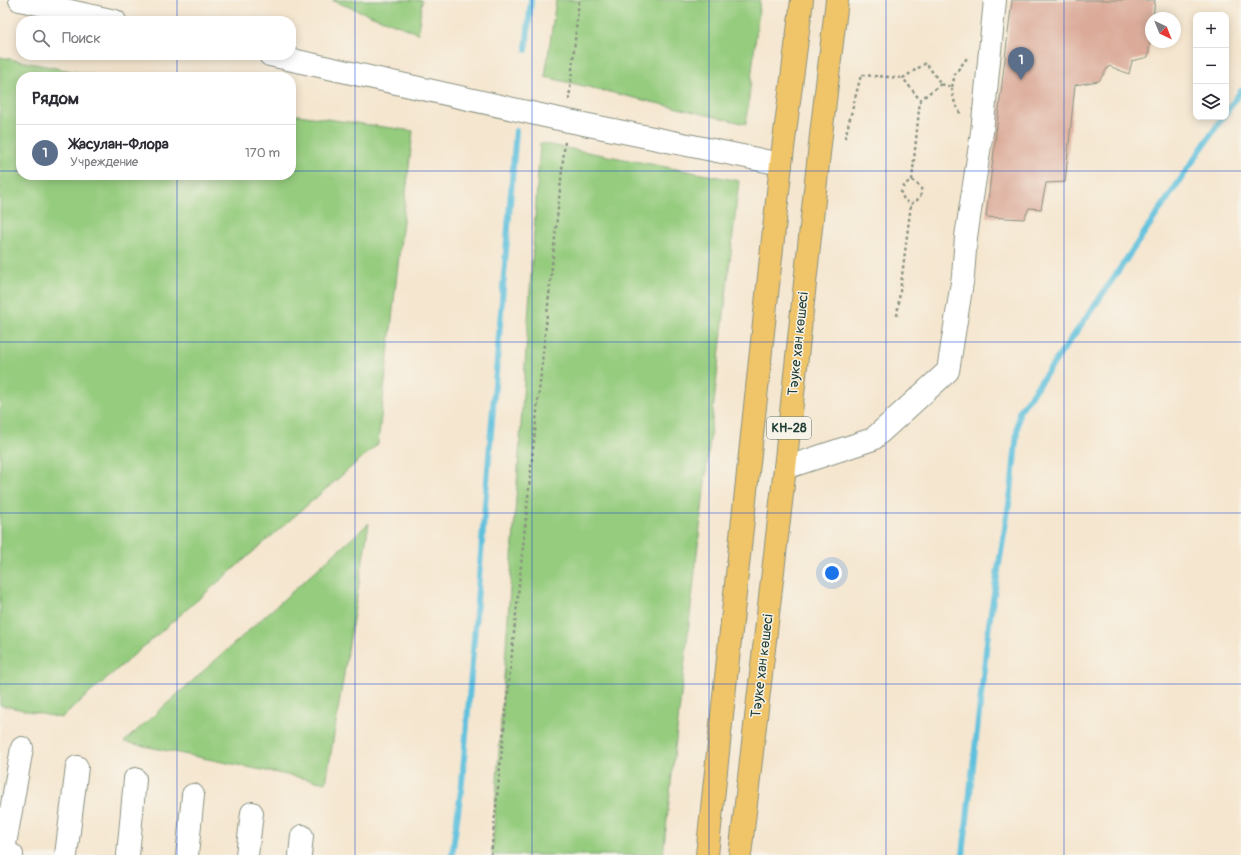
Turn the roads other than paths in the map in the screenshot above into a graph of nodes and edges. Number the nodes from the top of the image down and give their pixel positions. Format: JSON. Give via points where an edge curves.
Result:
{"nodes":[{"id":1,"x":20,"y":0,"type":"edge"},
{"id":2,"x":802,"y":0,"type":"edge"},
{"id":3,"x":837,"y":0,"type":"edge"},
{"id":4,"x":995,"y":0,"type":"edge"},
{"id":5,"x":92,"y":16,"type":"edge"},
{"id":6,"x":292,"y":60,"type":"edge"},
{"id":7,"x":781,"y":164,"type":"junction"},
{"id":8,"x":785,"y":468,"type":"junction"},
{"id":9,"x":22,"y":748,"type":"dead end"},
{"id":10,"x":77,"y":767,"type":"dead end"},
{"id":11,"x":135,"y":779,"type":"dead end"},
{"id":12,"x":193,"y":795,"type":"dead end"},
{"id":13,"x":252,"y":813,"type":"dead end"},
{"id":14,"x":12,"y":855,"type":"edge"},
{"id":15,"x":66,"y":855,"type":"edge"},
{"id":16,"x":128,"y":855,"type":"edge"},
{"id":17,"x":187,"y":855,"type":"edge"},
{"id":18,"x":247,"y":855,"type":"edge"},
{"id":19,"x":707,"y":855,"type":"edge"},
{"id":20,"x":740,"y":855,"type":"edge"}],
"edges":[{"from":1,"to":5,"type":"street"},
{"from":2,"to":7,"type":"main road","number":"КН-28"},
{"from":3,"to":8,"type":"main road","name":"Тәуке хан көшесі","number":"КН-28"},
{"from":4,"to":8,"type":"street","via":[[982,132],[948,371],[873,439]]},
{"from":6,"to":7,"type":"street"},
{"from":7,"to":19,"type":"main road","number":"КН-28"},
{"from":8,"to":20,"type":"main road","name":"Тәуке хан көшесі","number":"КН-28"},
{"from":9,"to":14,"type":"street","via":[[4,850]]},
{"from":10,"to":15,"type":"street"},
{"from":11,"to":16,"type":"street"},
{"from":12,"to":17,"type":"street"},
{"from":13,"to":18,"type":"street"}]}
